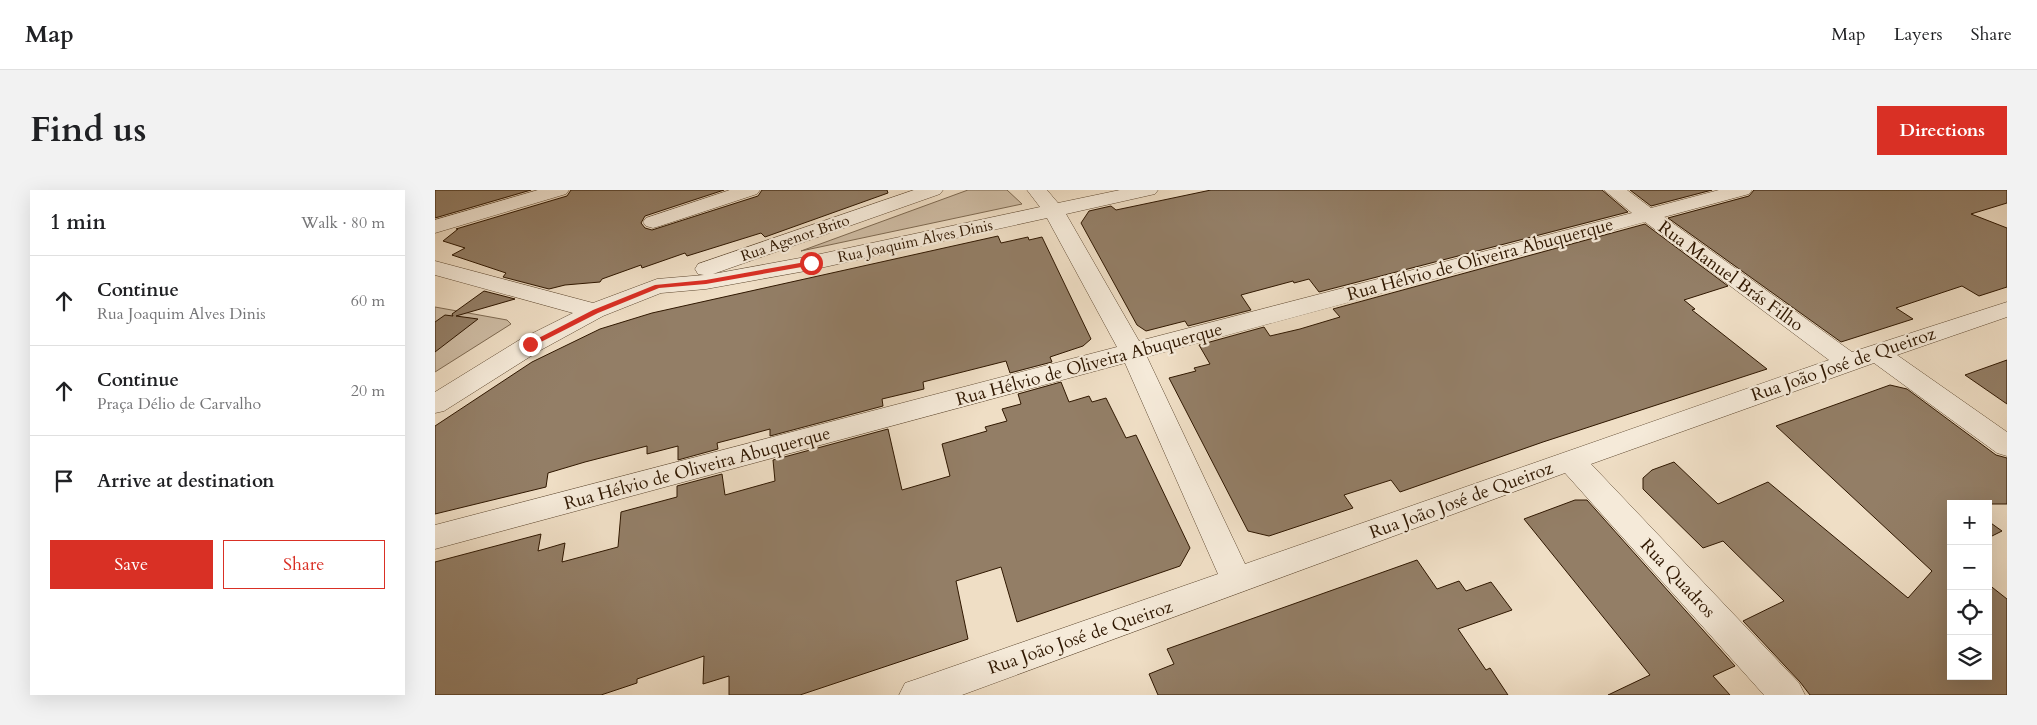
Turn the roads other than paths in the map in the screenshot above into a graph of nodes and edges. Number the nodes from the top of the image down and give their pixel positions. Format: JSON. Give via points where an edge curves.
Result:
{"nodes":[{"id":1,"x":559,"y":190,"type":"edge"},
{"id":2,"x":750,"y":190,"type":"edge"},
{"id":3,"x":933,"y":190,"type":"edge"},
{"id":4,"x":1037,"y":190,"type":"edge"},
{"id":5,"x":1148,"y":190,"type":"edge"},
{"id":6,"x":1614,"y":190,"type":"edge"},
{"id":7,"x":1742,"y":190,"type":"edge"},
{"id":8,"x":1053,"y":210,"type":"junction"},
{"id":9,"x":1647,"y":214,"type":"junction"},
{"id":10,"x":653,"y":222,"type":"dead end"},
{"id":11,"x":435,"y":227,"type":"edge"},
{"id":12,"x":435,"y":268,"type":"edge"},
{"id":13,"x":657,"y":286,"type":"junction"},
{"id":14,"x":2007,"y":309,"type":"edge"},
{"id":15,"x":595,"y":311,"type":"junction"},
{"id":16,"x":1133,"y":352,"type":"junction"},
{"id":17,"x":1876,"y":352,"type":"junction"},
{"id":18,"x":1848,"y":362,"type":"junction"},
{"id":19,"x":435,"y":404,"type":"edge"},
{"id":20,"x":2007,"y":446,"type":"edge"},
{"id":21,"x":1570,"y":460,"type":"junction"},
{"id":22,"x":435,"y":537,"type":"edge"},
{"id":23,"x":1237,"y":582,"type":"junction"},
{"id":24,"x":917,"y":695,"type":"edge"},
{"id":25,"x":1787,"y":695,"type":"edge"}],
"edges":[{"from":1,"to":11,"type":"street"},
{"from":2,"to":10,"type":"street"},
{"from":3,"to":13,"type":"street","name":"Rua Agenor Brito"},
{"from":4,"to":8,"type":"street"},
{"from":5,"to":8,"type":"street","name":"Rua Joaquim Alves Dinis"},
{"from":6,"to":9,"type":"street","name":"Rua Manuel Brás Filho"},
{"from":7,"to":9,"type":"street","name":"Rua Hélvio de Oliveira Abuquerque"},
{"from":8,"to":13,"type":"street","name":"Rua Joaquim Alves Dinis","via":[[811,263],[723,279]]},
{"from":8,"to":16,"type":"street"},
{"from":9,"to":16,"type":"street","name":"Rua Hélvio de Oliveira Abuquerque"},
{"from":9,"to":18,"type":"street","name":"Rua Manuel Brás Filho"},
{"from":12,"to":15,"type":"street"},
{"from":13,"to":15,"type":"street","name":"Rua Joaquim Alves Dinis"},
{"from":14,"to":17,"type":"street","name":"Rua João José de Queiroz"},
{"from":15,"to":19,"type":"street","name":"Rua Joaquim Alves Dinis","via":[[530,344]]},
{"from":16,"to":22,"type":"street","name":"Rua Hélvio de Oliveira Abuquerque"},
{"from":16,"to":23,"type":"street"},
{"from":17,"to":18,"type":"street","name":"Rua João José de Queiroz"},
{"from":17,"to":20,"type":"street"},
{"from":18,"to":21,"type":"street","name":"Rua João José de Queiroz"},
{"from":21,"to":23,"type":"street","name":"Rua João José de Queiroz"},
{"from":21,"to":25,"type":"street","name":"Rua Quadros"},
{"from":23,"to":24,"type":"street","name":"Rua João José de Queiroz"}]}
